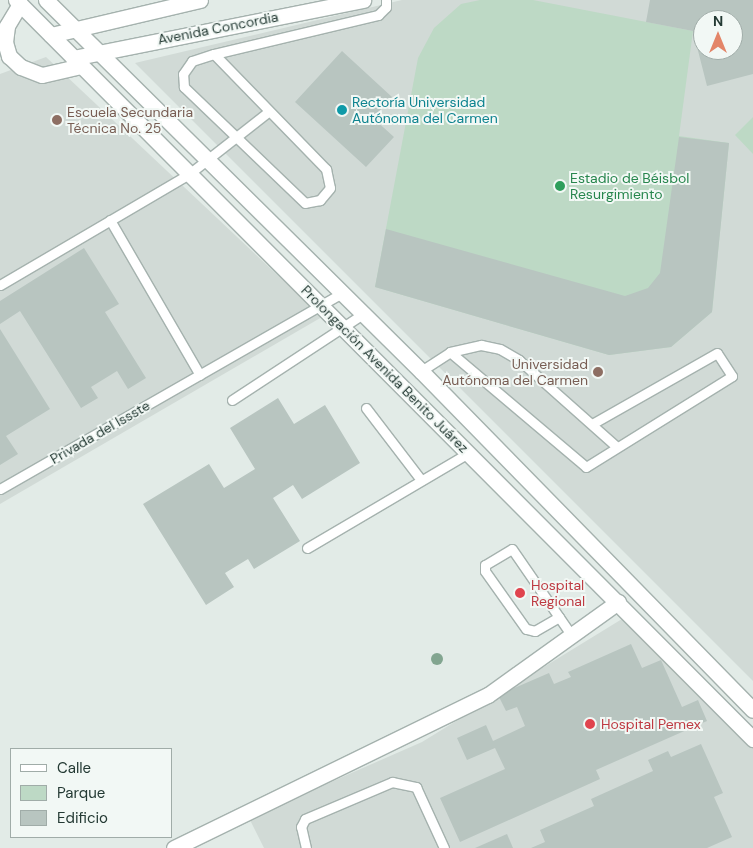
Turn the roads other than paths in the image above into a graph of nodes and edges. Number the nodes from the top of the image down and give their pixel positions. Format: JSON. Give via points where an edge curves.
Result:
{"nodes":[{"id":1,"x":46,"y":0,"type":"edge"},
{"id":2,"x":200,"y":0,"type":"edge"},
{"id":3,"x":363,"y":0,"type":"edge"},
{"id":4,"x":386,"y":0,"type":"edge"},
{"id":5,"x":18,"y":2,"type":"edge"},
{"id":6,"x":75,"y":29,"type":"junction"},
{"id":7,"x":51,"y":35,"type":"junction"},
{"id":8,"x":99,"y":51,"type":"junction"},
{"id":9,"x":214,"y":54,"type":"junction"},
{"id":10,"x":5,"y":56,"type":"edge"},
{"id":11,"x":77,"y":62,"type":"junction"},
{"id":12,"x":268,"y":112,"type":"junction"},
{"id":13,"x":238,"y":137,"type":"junction"},
{"id":14,"x":208,"y":161,"type":"junction"},
{"id":15,"x":189,"y":174,"type":"junction"},
{"id":16,"x":110,"y":220,"type":"junction"},
{"id":17,"x":0,"y":285,"type":"edge"},
{"id":18,"x":342,"y":293,"type":"junction"},
{"id":19,"x":322,"y":306,"type":"junction"},
{"id":20,"x":363,"y":314,"type":"junction"},
{"id":21,"x":345,"y":329,"type":"junction"},
{"id":22,"x":450,"y":352,"type":"junction"},
{"id":23,"x":422,"y":371,"type":"junction"},
{"id":24,"x":200,"y":375,"type":"junction"},
{"id":25,"x":232,"y":400,"type":"dead end"},
{"id":26,"x":366,"y":408,"type":"dead end"},
{"id":27,"x":594,"y":423,"type":"junction"},
{"id":28,"x":616,"y":446,"type":"junction"},
{"id":29,"x":468,"y":452,"type":"junction"},
{"id":30,"x":421,"y":480,"type":"junction"},
{"id":31,"x":0,"y":489,"type":"edge"},
{"id":32,"x":307,"y":548,"type":"dead end"},
{"id":33,"x":618,"y":602,"type":"junction"},
{"id":34,"x":559,"y":617,"type":"junction"},
{"id":35,"x":572,"y":636,"type":"junction"},
{"id":36,"x":753,"y":710,"type":"edge"},
{"id":37,"x":753,"y":739,"type":"edge"},
{"id":38,"x":174,"y":848,"type":"edge"},
{"id":39,"x":306,"y":848,"type":"edge"},
{"id":40,"x":444,"y":848,"type":"edge"}],
"edges":[{"from":1,"to":6,"type":"main road","name":"Prolongación Avenida Benito Juárez"},
{"from":2,"to":6,"type":"main road"},
{"from":3,"to":8,"type":"main road","name":"Avenida Concordia"},
{"from":4,"to":9,"type":"lane","via":[[386,7],[378,15]]},
{"from":5,"to":7,"type":"main road","name":"Prolongación Avenida Benito Juárez"},
{"from":5,"to":10,"type":"main road","via":[[7,26]]},
{"from":6,"to":7,"type":"main road"},
{"from":6,"to":8,"type":"main road","name":"Prolongación Avenida Benito Juárez"},
{"from":7,"to":11,"type":"main road","name":"Prolongación Avenida Benito Juárez"},
{"from":8,"to":11,"type":"main road","name":"Avenida Concordia"},
{"from":8,"to":14,"type":"main road","name":"Prolongación Avenida Benito Juárez"},
{"from":9,"to":12,"type":"lane"},
{"from":9,"to":13,"type":"lane","via":[[192,61],[183,74],[184,87]]},
{"from":10,"to":11,"type":"main road","name":"Avenida Concordia","via":[[21,68],[42,75]]},
{"from":11,"to":15,"type":"main road","name":"Prolongación Avenida Benito Juárez"},
{"from":12,"to":13,"type":"lane"},
{"from":12,"to":13,"type":"lane","via":[[326,169],[330,188],[320,200],[304,203]]},
{"from":13,"to":14,"type":"lane"},
{"from":14,"to":15,"type":"lane"},
{"from":14,"to":18,"type":"main road","name":"Prolongación Avenida Benito Juárez"},
{"from":15,"to":16,"type":"lane"},
{"from":15,"to":19,"type":"main road","name":"Prolongación Avenida Benito Juárez"},
{"from":16,"to":17,"type":"lane"},
{"from":16,"to":24,"type":"lane"},
{"from":18,"to":19,"type":"lane","name":"Privada del Issste"},
{"from":18,"to":20,"type":"main road","name":"Prolongación Avenida Benito Juárez"},
{"from":19,"to":21,"type":"main road","name":"Prolongación Avenida Benito Juárez"},
{"from":19,"to":24,"type":"lane","name":"Privada del Issste"},
{"from":20,"to":21,"type":"lane"},
{"from":20,"to":23,"type":"main road","name":"Prolongación Avenida Benito Juárez"},
{"from":21,"to":25,"type":"lane"},
{"from":21,"to":29,"type":"main road","name":"Prolongación Avenida Benito Juárez"},
{"from":22,"to":23,"type":"lane"},
{"from":22,"to":27,"type":"lane","via":[[481,346],[500,349],[519,360]]},
{"from":22,"to":28,"type":"lane","via":[[586,467]]},
{"from":23,"to":36,"type":"main road","name":"Prolongación Avenida Benito Juárez"},
{"from":24,"to":31,"type":"lane","name":"Privada del Issste"},
{"from":26,"to":30,"type":"lane"},
{"from":27,"to":28,"type":"lane"},
{"from":27,"to":28,"type":"lane","via":[[717,353],[732,376]]},
{"from":29,"to":30,"type":"lane"},
{"from":29,"to":33,"type":"main road","name":"Prolongación Avenida Benito Juárez"},
{"from":30,"to":32,"type":"lane"},
{"from":33,"to":35,"type":"main road"},
{"from":33,"to":37,"type":"main road","name":"Prolongación Avenida Benito Juárez"},
{"from":34,"to":34,"type":"lane","via":[[535,631],[526,629],[485,571],[486,565],[512,548]]},
{"from":34,"to":35,"type":"lane"},
{"from":35,"to":38,"type":"main road","via":[[488,695]]},
{"from":39,"to":40,"type":"lane","via":[[301,827],[305,819],[392,782],[406,782],[423,796]]}]}
